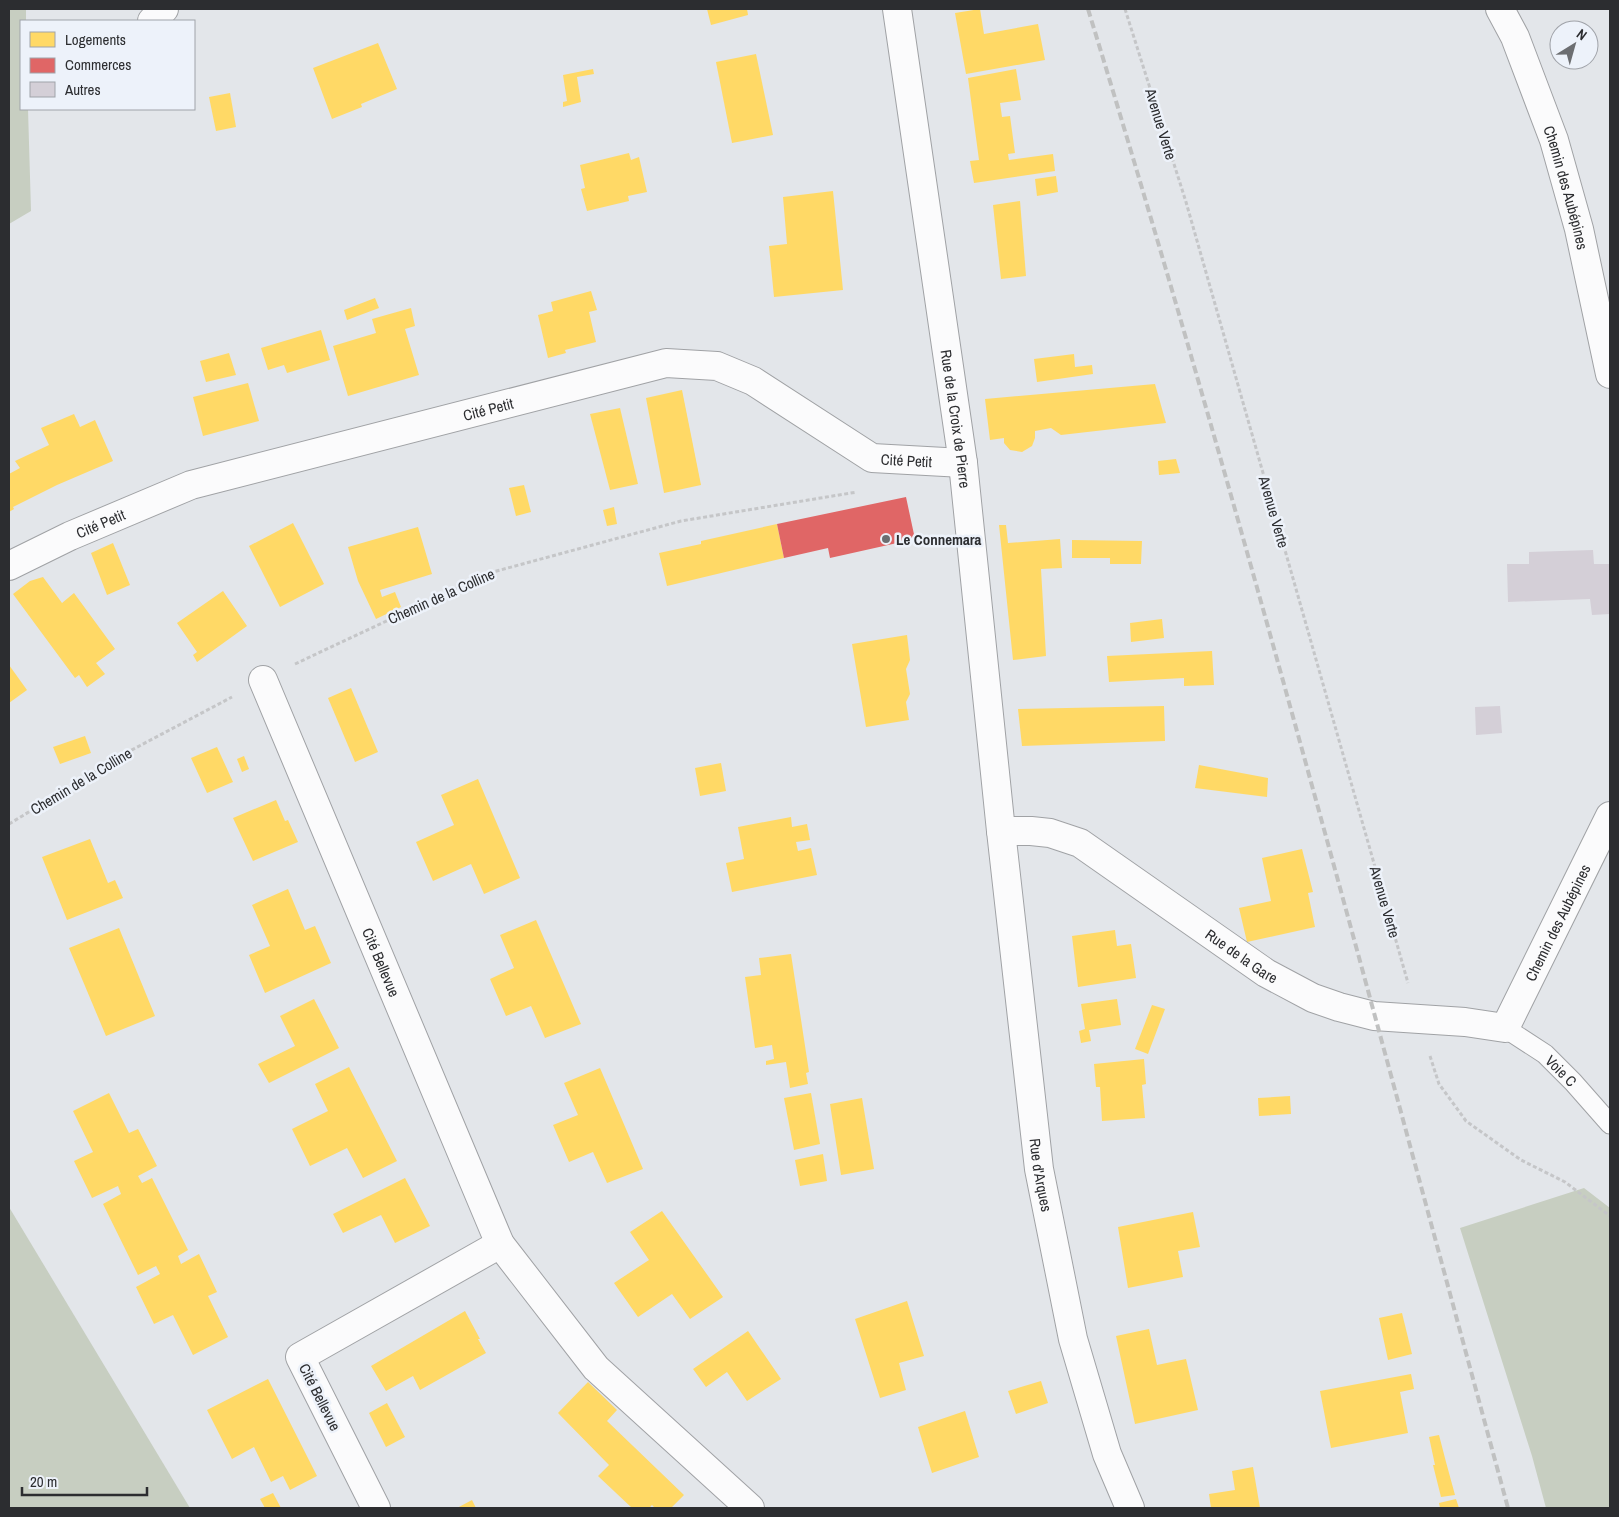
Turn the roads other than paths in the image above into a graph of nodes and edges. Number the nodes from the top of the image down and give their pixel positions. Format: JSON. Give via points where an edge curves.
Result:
{"nodes":[{"id":1,"x":164,"y":9,"type":"edge"},
{"id":2,"x":897,"y":9,"type":"edge"},
{"id":3,"x":1500,"y":9,"type":"edge"},
{"id":4,"x":153,"y":20,"type":"edge"},
{"id":5,"x":1610,"y":374,"type":"edge"},
{"id":6,"x":963,"y":463,"type":"junction"},
{"id":7,"x":9,"y":566,"type":"edge"},
{"id":8,"x":264,"y":680,"type":"road end"},
{"id":9,"x":1610,"y":816,"type":"edge"},
{"id":10,"x":1001,"y":831,"type":"junction"},
{"id":11,"x":1505,"y":1028,"type":"junction"},
{"id":12,"x":1610,"y":1124,"type":"edge"},
{"id":13,"x":500,"y":1244,"type":"junction"},
{"id":14,"x":376,"y":1508,"type":"edge"},
{"id":15,"x":750,"y":1508,"type":"edge"},
{"id":16,"x":1130,"y":1508,"type":"edge"}],
"edges":[{"from":1,"to":4,"type":"street"},
{"from":2,"to":6,"type":"street","name":"Rue de la Croix de Pierre"},
{"from":3,"to":5,"type":"street","name":"Chemin des Aubépines","via":[[1515,37],[1554,140],[1579,230]]},
{"from":6,"to":7,"type":"street","name":"Cité Petit","via":[[872,458],[752,381],[716,366],[666,363],[190,486],[70,536]]},
{"from":6,"to":10,"type":"street","name":"Rue de la Croix de Pierre"},
{"from":8,"to":13,"type":"street","name":"Cité Bellevue"},
{"from":9,"to":11,"type":"street","name":"Chemin des Aubépines"},
{"from":10,"to":11,"type":"street","name":"Rue de la Gare","via":[[1050,833],[1080,843],[1266,974],[1313,998],[1374,1016]]},
{"from":10,"to":16,"type":"street","name":"Rue d'Arques","via":[[1039,1169],[1074,1339],[1108,1454]]},
{"from":11,"to":12,"type":"lane","name":"Voie C","via":[[1545,1054]]},
{"from":13,"to":14,"type":"street","name":"Cité Bellevue","via":[[300,1357]]},
{"from":13,"to":15,"type":"street","name":"Cité Bellevue","via":[[596,1368]]}]}
